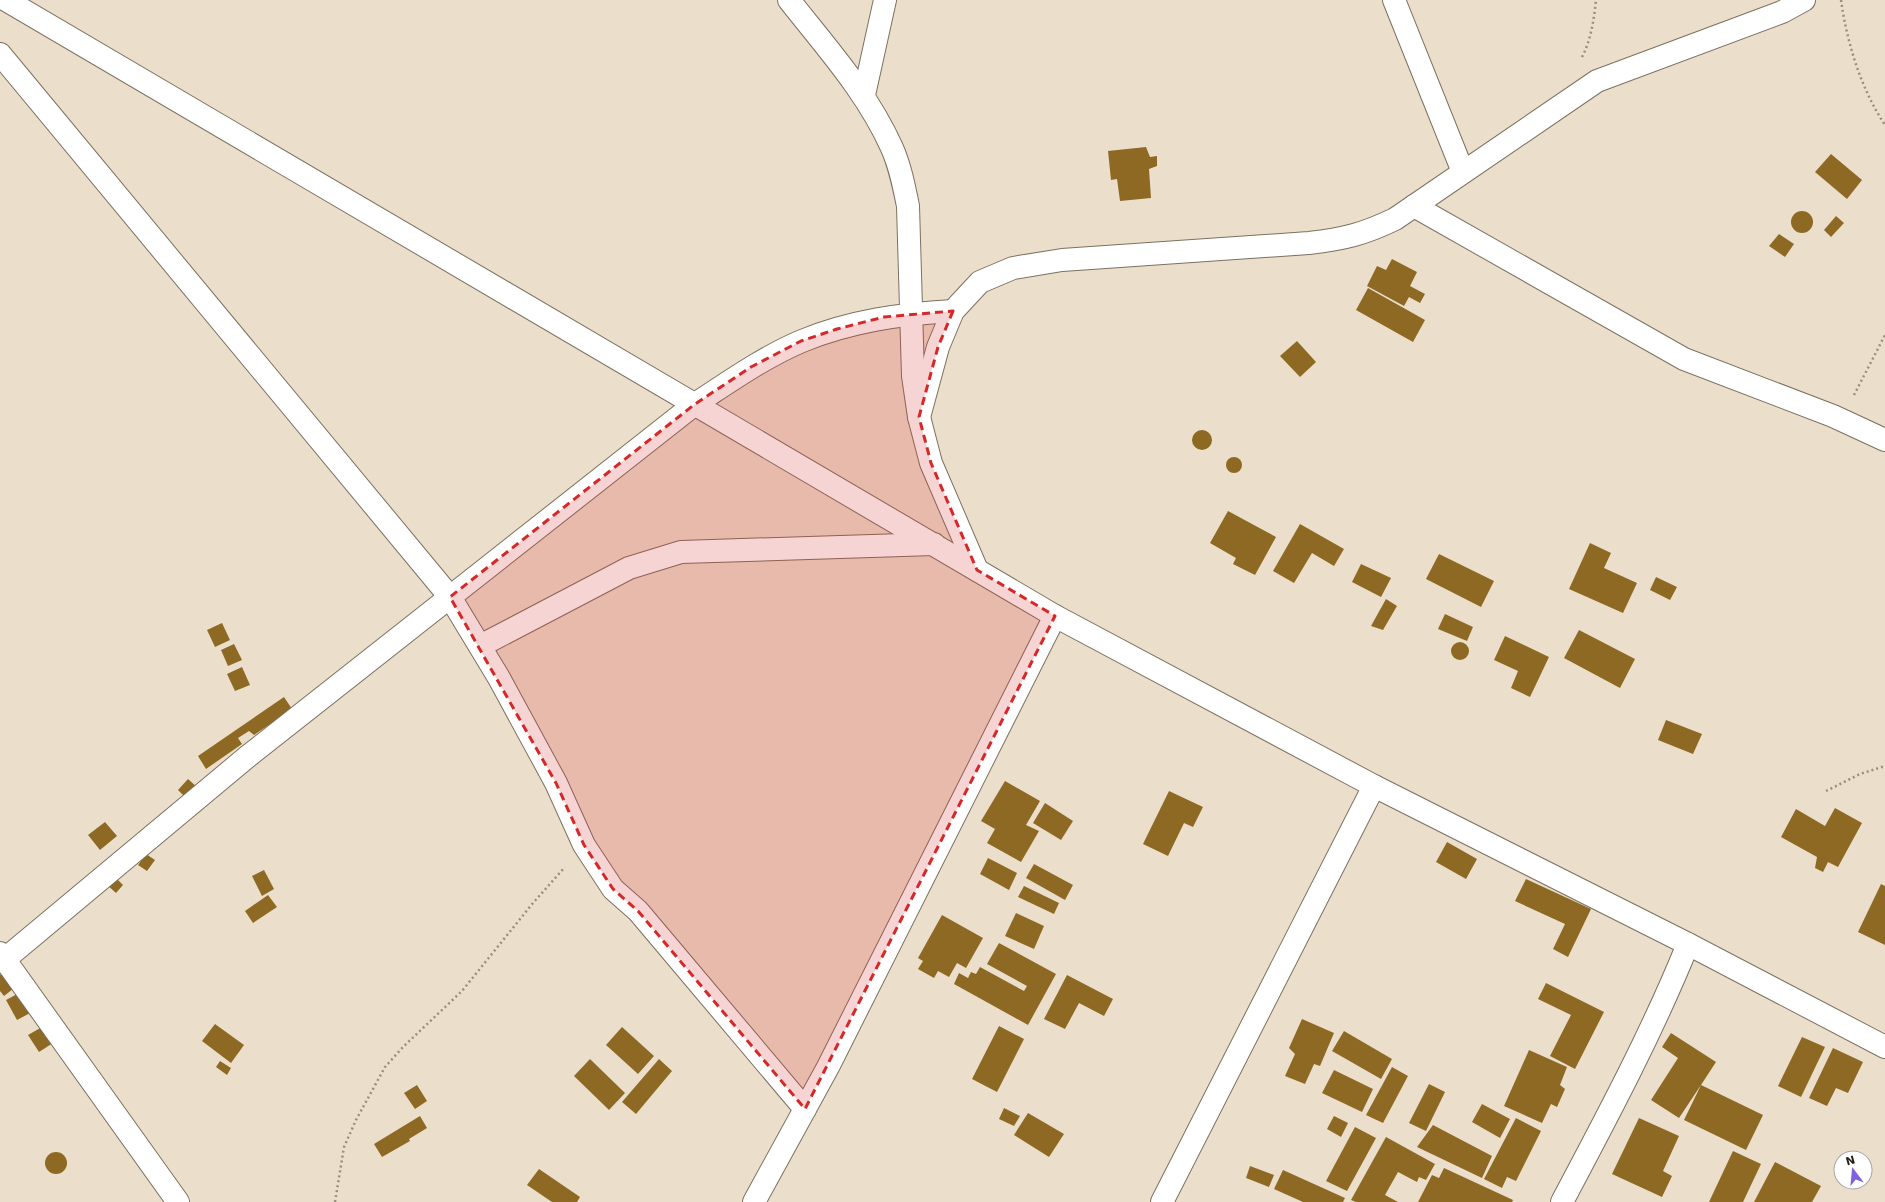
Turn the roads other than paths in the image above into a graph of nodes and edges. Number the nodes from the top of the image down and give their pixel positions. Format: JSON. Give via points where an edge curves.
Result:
{"nodes":[{"id":1,"x":6,"y":0,"type":"edge"},
{"id":2,"x":789,"y":0,"type":"edge"},
{"id":3,"x":885,"y":0,"type":"edge"},
{"id":4,"x":1394,"y":0,"type":"edge"},
{"id":5,"x":1804,"y":0,"type":"edge"},
{"id":6,"x":0,"y":54,"type":"edge"},
{"id":7,"x":864,"y":95,"type":"junction"},
{"id":8,"x":1462,"y":172,"type":"junction"},
{"id":9,"x":1414,"y":206,"type":"junction"},
{"id":10,"x":953,"y":311,"type":"junction"},
{"id":11,"x":912,"y":313,"type":"junction"},
{"id":12,"x":695,"y":404,"type":"junction"},
{"id":13,"x":919,"y":417,"type":"junction"},
{"id":14,"x":1885,"y":440,"type":"edge"},
{"id":15,"x":934,"y":544,"type":"junction"},
{"id":16,"x":977,"y":570,"type":"junction"},
{"id":17,"x":450,"y":597,"type":"junction"},
{"id":18,"x":1055,"y":616,"type":"junction"},
{"id":19,"x":480,"y":646,"type":"junction"},
{"id":20,"x":1374,"y":786,"type":"junction"},
{"id":21,"x":1688,"y":944,"type":"junction"},
{"id":22,"x":2,"y":956,"type":"edge"},
{"id":23,"x":1885,"y":1047,"type":"edge"},
{"id":24,"x":805,"y":1109,"type":"junction"},
{"id":25,"x":178,"y":1202,"type":"edge"},
{"id":26,"x":754,"y":1202,"type":"edge"},
{"id":27,"x":1162,"y":1202,"type":"edge"},
{"id":28,"x":1562,"y":1202,"type":"edge"}],
"edges":[{"from":1,"to":12,"type":"street"},
{"from":2,"to":7,"type":"street"},
{"from":3,"to":7,"type":"street"},
{"from":4,"to":8,"type":"street"},
{"from":5,"to":8,"type":"street","via":[[1782,12],[1597,80]]},
{"from":6,"to":17,"type":"street"},
{"from":7,"to":11,"type":"street","via":[[892,149],[903,179],[908,206]]},
{"from":8,"to":9,"type":"street"},
{"from":9,"to":10,"type":"street","via":[[1396,219],[1370,231],[1343,239],[1309,244],[1062,260],[1012,268],[980,282]]},
{"from":9,"to":14,"type":"street","via":[[1684,359],[1841,420]]},
{"from":10,"to":11,"type":"street"},
{"from":10,"to":13,"type":"street","via":[[938,346]]},
{"from":11,"to":12,"type":"street","via":[[884,317],[802,341],[751,367]]},
{"from":11,"to":13,"type":"street","via":[[913,376]]},
{"from":12,"to":15,"type":"street"},
{"from":12,"to":17,"type":"street"},
{"from":13,"to":16,"type":"street","via":[[931,463]]},
{"from":15,"to":16,"type":"street"},
{"from":15,"to":19,"type":"street","via":[[682,552],[629,568]]},
{"from":16,"to":18,"type":"street"},
{"from":17,"to":19,"type":"street"},
{"from":17,"to":22,"type":"street","via":[[247,757]]},
{"from":18,"to":20,"type":"street"},
{"from":18,"to":24,"type":"street"},
{"from":19,"to":24,"type":"street","via":[[556,783],[584,845],[612,889],[638,911]]},
{"from":20,"to":21,"type":"street"},
{"from":20,"to":27,"type":"street"},
{"from":21,"to":23,"type":"street"},
{"from":21,"to":28,"type":"street","via":[[1671,987],[1642,1047]]},
{"from":22,"to":25,"type":"street"},
{"from":24,"to":26,"type":"street"}]}
